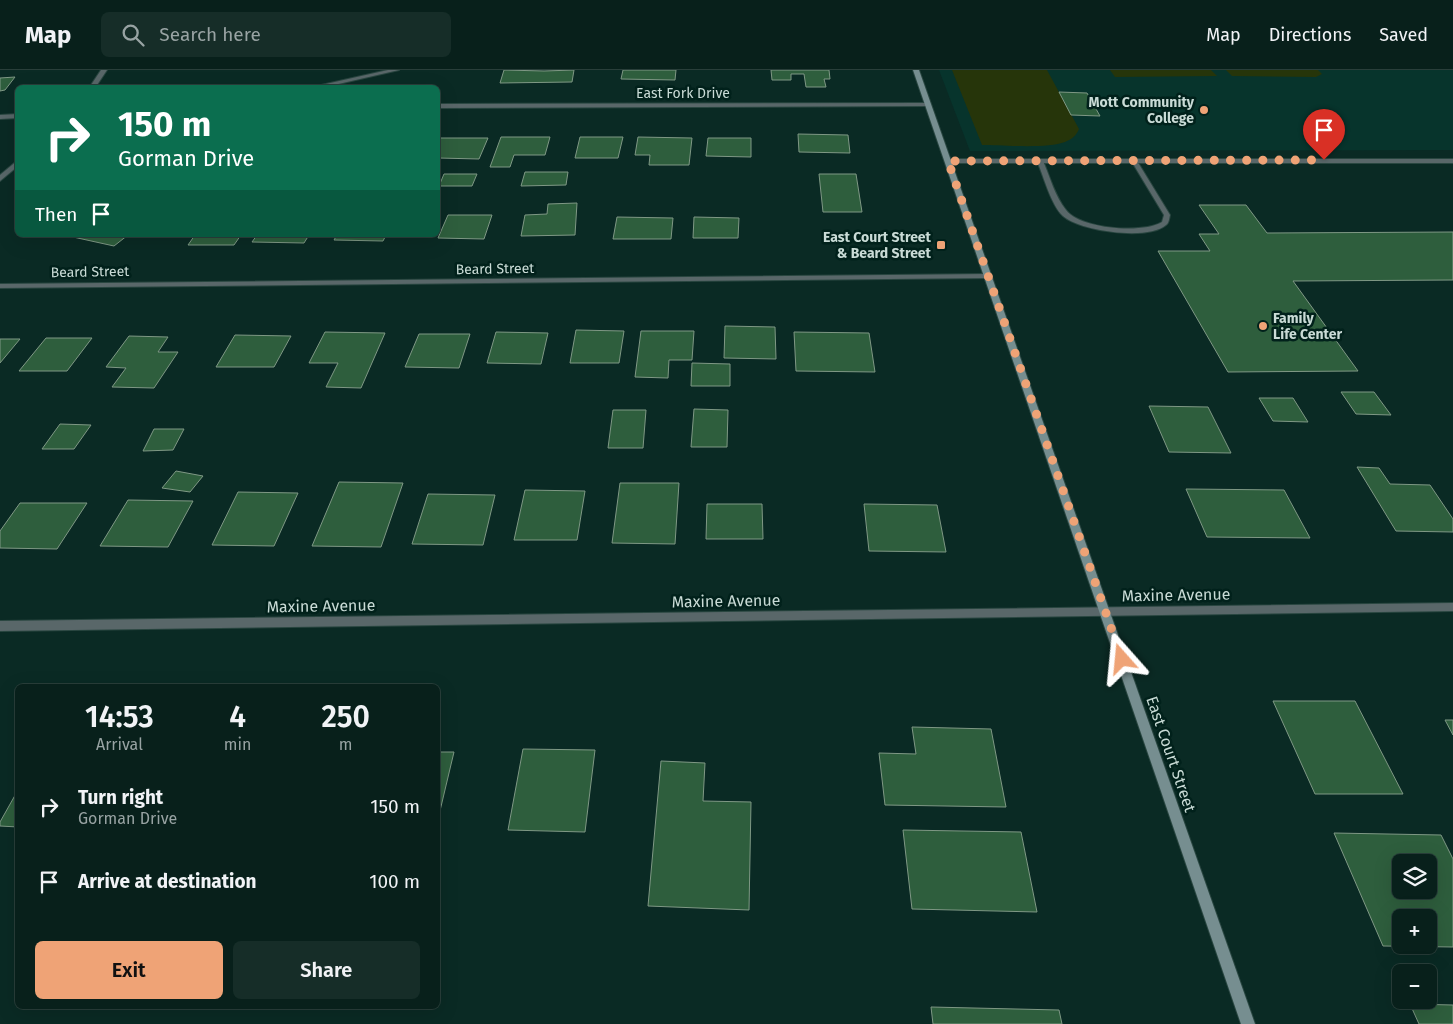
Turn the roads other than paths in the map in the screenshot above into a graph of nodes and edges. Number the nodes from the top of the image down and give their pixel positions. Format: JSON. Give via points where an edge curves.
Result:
{"nodes":[{"id":1,"x":104,"y":70,"type":"edge"},
{"id":2,"x":396,"y":70,"type":"edge"},
{"id":3,"x":916,"y":70,"type":"edge"},
{"id":4,"x":94,"y":85,"type":"edge"},
{"id":5,"x":327,"y":85,"type":"edge"},
{"id":6,"x":928,"y":105,"type":"junction"},
{"id":7,"x":440,"y":106,"type":"edge"},
{"id":8,"x":15,"y":116,"type":"edge"},
{"id":9,"x":0,"y":117,"type":"edge"},
{"id":10,"x":948,"y":161,"type":"junction"},
{"id":11,"x":1040,"y":161,"type":"junction"},
{"id":12,"x":1453,"y":161,"type":"edge"},
{"id":13,"x":1135,"y":162,"type":"junction"},
{"id":14,"x":15,"y":165,"type":"edge"},
{"id":15,"x":0,"y":179,"type":"edge"},
{"id":16,"x":987,"y":276,"type":"junction"},
{"id":17,"x":1,"y":285,"type":"edge"},
{"id":18,"x":1453,"y":607,"type":"edge"},
{"id":19,"x":1106,"y":613,"type":"junction"},
{"id":20,"x":0,"y":626,"type":"edge"},
{"id":21,"x":1248,"y":1024,"type":"edge"}],
"edges":[{"from":1,"to":4,"type":"street"},
{"from":2,"to":5,"type":"street"},
{"from":3,"to":6,"type":"main road","name":"East Court Street"},
{"from":6,"to":7,"type":"street","name":"East Fork Drive"},
{"from":6,"to":10,"type":"main road","name":"East Court Street"},
{"from":8,"to":9,"type":"street"},
{"from":10,"to":11,"type":"street"},
{"from":10,"to":16,"type":"main road","name":"East Court Street"},
{"from":11,"to":13,"type":"street"},
{"from":11,"to":13,"type":"street","via":[[1064,212],[1072,219],[1104,229],[1162,227],[1167,215]]},
{"from":12,"to":13,"type":"street"},
{"from":14,"to":15,"type":"street"},
{"from":16,"to":17,"type":"street","name":"Beard Street"},
{"from":16,"to":19,"type":"main road","name":"East Court Street"},
{"from":18,"to":19,"type":"street","name":"Maxine Avenue"},
{"from":19,"to":20,"type":"street","name":"Maxine Avenue"},
{"from":19,"to":21,"type":"main road","name":"East Court Street"}]}
